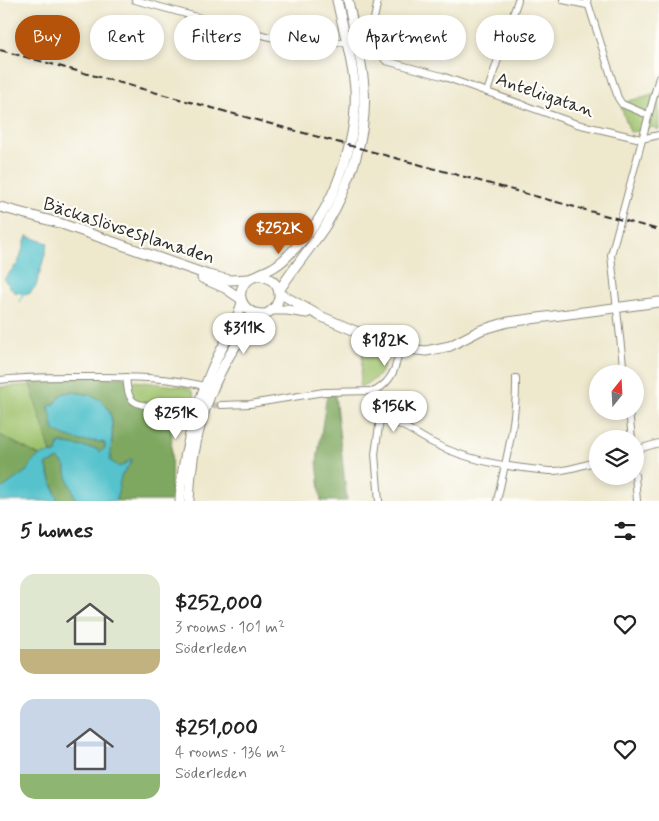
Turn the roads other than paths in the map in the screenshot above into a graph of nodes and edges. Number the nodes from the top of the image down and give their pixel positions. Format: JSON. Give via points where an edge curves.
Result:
{"nodes":[{"id":1,"x":135,"y":0,"type":"edge"},
{"id":2,"x":337,"y":0,"type":"edge"},
{"id":3,"x":348,"y":0,"type":"edge"},
{"id":4,"x":378,"y":0,"type":"edge"},
{"id":5,"x":518,"y":0,"type":"edge"},
{"id":6,"x":563,"y":0,"type":"edge"},
{"id":7,"x":587,"y":2,"type":"edge"},
{"id":8,"x":351,"y":15,"type":"edge"},
{"id":9,"x":345,"y":41,"type":"junction"},
{"id":10,"x":348,"y":41,"type":"edge"},
{"id":11,"x":360,"y":60,"type":"edge"},
{"id":12,"x":659,"y":77,"type":"edge"},
{"id":13,"x":487,"y":92,"type":"junction"},
{"id":14,"x":648,"y":115,"type":"junction"},
{"id":15,"x":659,"y":135,"type":"edge"},
{"id":16,"x":641,"y":139,"type":"junction"},
{"id":17,"x":0,"y":206,"type":"edge"},
{"id":18,"x":0,"y":212,"type":"edge"},
{"id":19,"x":258,"y":278,"type":"junction"},
{"id":20,"x":279,"y":292,"type":"junction"},
{"id":21,"x":242,"y":300,"type":"junction"},
{"id":22,"x":659,"y":302,"type":"edge"},
{"id":23,"x":617,"y":307,"type":"junction"},
{"id":24,"x":264,"y":313,"type":"junction"},
{"id":25,"x":320,"y":316,"type":"junction"},
{"id":26,"x":400,"y":348,"type":"junction"},
{"id":27,"x":623,"y":365,"type":"edge"},
{"id":28,"x":126,"y":377,"type":"junction"},
{"id":29,"x":516,"y":378,"type":"dead end"},
{"id":30,"x":0,"y":380,"type":"edge"},
{"id":31,"x":210,"y":387,"type":"junction"},
{"id":32,"x":375,"y":391,"type":"junction"},
{"id":33,"x":221,"y":405,"type":"tunnel mouth"},
{"id":34,"x":190,"y":406,"type":"dead end"},
{"id":35,"x":380,"y":419,"type":"junction"},
{"id":36,"x":659,"y":443,"type":"edge"},
{"id":37,"x":644,"y":447,"type":"edge"},
{"id":38,"x":589,"y":463,"type":"edge"},
{"id":39,"x":505,"y":466,"type":"junction"},
{"id":40,"x":636,"y":485,"type":"edge"},
{"id":41,"x":180,"y":501,"type":"edge"},
{"id":42,"x":189,"y":501,"type":"edge"},
{"id":43,"x":378,"y":501,"type":"edge"},
{"id":44,"x":497,"y":501,"type":"edge"},
{"id":45,"x":637,"y":501,"type":"edge"}],
"edges":[{"from":1,"to":9,"type":"street","via":[[299,45],[317,46]]},
{"from":2,"to":9,"type":"street"},
{"from":3,"to":8,"type":"street"},
{"from":4,"to":13,"type":"street","name":"Anteliigatan","via":[[374,19],[381,55],[386,61]]},
{"from":5,"to":13,"type":"street"},
{"from":6,"to":7,"type":"street"},
{"from":7,"to":14,"type":"street","via":[[618,98],[622,104]]},
{"from":9,"to":10,"type":"street"},
{"from":9,"to":19,"type":"street","via":[[355,91],[354,116],[344,163],[331,196],[300,244]]},
{"from":11,"to":20,"type":"street","via":[[365,105],[352,170],[327,223]]},
{"from":12,"to":14,"type":"street"},
{"from":13,"to":16,"type":"street","name":"Anteliigatan","via":[[577,124]]},
{"from":14,"to":16,"type":"street"},
{"from":15,"to":16,"type":"street"},
{"from":16,"to":23,"type":"street","via":[[611,255]]},
{"from":17,"to":19,"type":"street","name":"Bäckaslövsesplanaden","via":[[208,275],[230,280]]},
{"from":18,"to":21,"type":"street","name":"Bäckaslövsesplanaden","via":[[73,233],[202,278]]},
{"from":19,"to":20,"type":"street","via":[[275,283]]},
{"from":19,"to":21,"type":"street","via":[[242,290]]},
{"from":20,"to":24,"type":"street","via":[[277,304]]},
{"from":20,"to":25,"type":"street"},
{"from":21,"to":24,"type":"street","via":[[248,311]]},
{"from":21,"to":31,"type":"street","via":[[234,328],[212,369]]},
{"from":22,"to":23,"type":"street"},
{"from":23,"to":26,"type":"street","via":[[498,324],[443,349]]},
{"from":23,"to":27,"type":"street"},
{"from":24,"to":25,"type":"street","via":[[294,310]]},
{"from":24,"to":31,"type":"street","via":[[242,338]]},
{"from":25,"to":26,"type":"street"},
{"from":26,"to":32,"type":"street","via":[[393,375]]},
{"from":28,"to":30,"type":"street"},
{"from":28,"to":31,"type":"street","via":[[173,380]]},
{"from":28,"to":34,"type":"street","via":[[130,399],[137,404]]},
{"from":29,"to":39,"type":"street","via":[[516,407]]},
{"from":31,"to":41,"type":"street","via":[[187,448]]},
{"from":31,"to":42,"type":"street","via":[[195,450]]},
{"from":32,"to":33,"type":"street","via":[[324,392],[250,404]]},
{"from":32,"to":35,"type":"street"},
{"from":35,"to":39,"type":"street","via":[[401,424],[467,458]]},
{"from":35,"to":43,"type":"street","via":[[375,454]]},
{"from":36,"to":37,"type":"street"},
{"from":38,"to":39,"type":"street","via":[[553,471]]},
{"from":39,"to":44,"type":"street"},
{"from":40,"to":45,"type":"street"}]}
